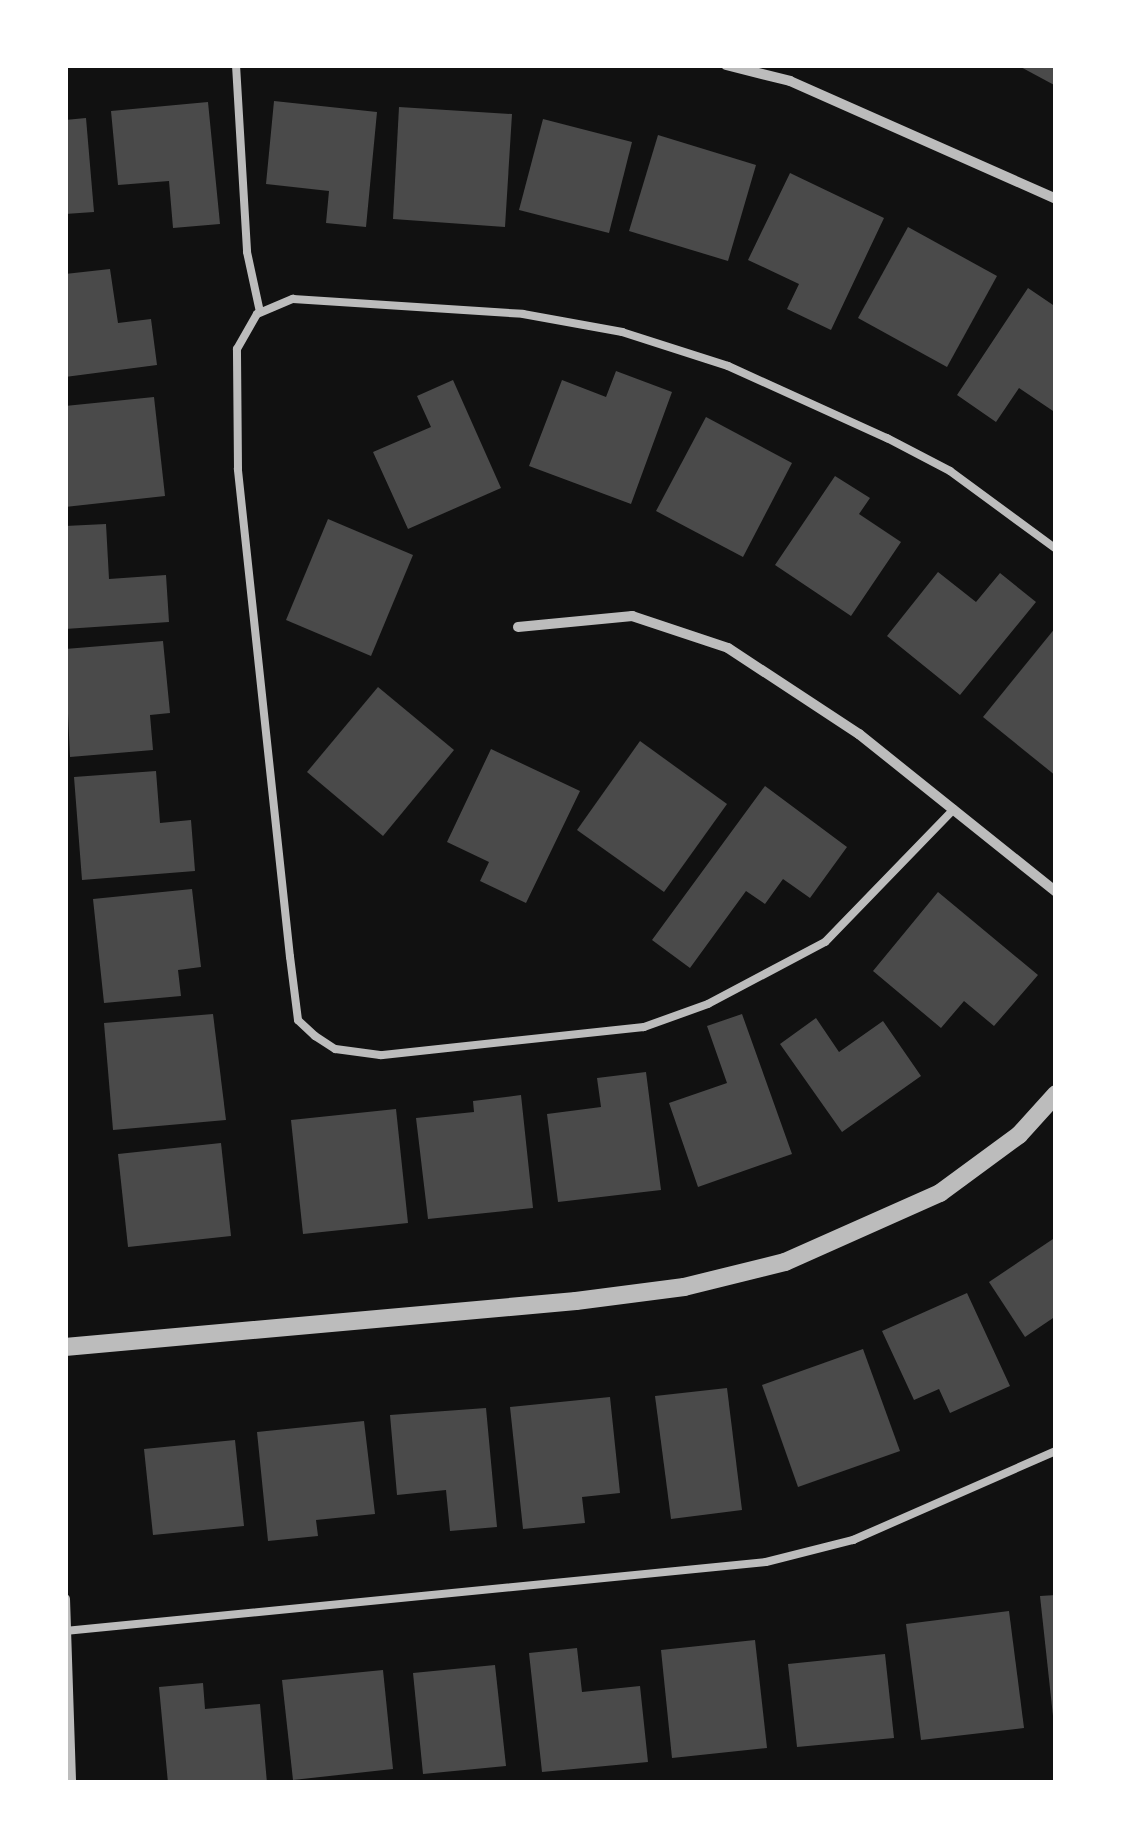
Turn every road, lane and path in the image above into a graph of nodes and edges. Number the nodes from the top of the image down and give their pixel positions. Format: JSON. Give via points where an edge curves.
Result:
{"nodes":[{"id":1,"x":236,"y":65,"type":"edge"},
{"id":2,"x":726,"y":65,"type":"edge"},
{"id":3,"x":1056,"y":199,"type":"edge"},
{"id":4,"x":260,"y":312,"type":"junction"},
{"id":5,"x":1056,"y":549,"type":"edge"},
{"id":6,"x":518,"y":628,"type":"dead end"},
{"id":7,"x":954,"y":809,"type":"junction"},
{"id":8,"x":1056,"y":892,"type":"edge"},
{"id":9,"x":1056,"y":1094,"type":"edge"},
{"id":10,"x":65,"y":1347,"type":"edge"},
{"id":11,"x":1056,"y":1451,"type":"edge"},
{"id":12,"x":65,"y":1599,"type":"edge"},
{"id":13,"x":67,"y":1631,"type":"edge"},
{"id":14,"x":71,"y":1783,"type":"edge"}],
"edges":[{"from":1,"to":4,"type":"lane","via":[[248,252]]},
{"from":2,"to":3,"type":"street","via":[[790,81]]},
{"from":4,"to":5,"type":"lane","via":[[293,299],[394,303],[524,314],[622,332],[728,366],[887,438],[950,471]]},
{"from":4,"to":7,"type":"lane","via":[[237,350],[238,470],[298,1020],[315,1036],[335,1048],[380,1056],[644,1028],[708,1004],[825,942]]},
{"from":6,"to":7,"type":"street","via":[[632,616],[728,648],[859,734]]},
{"from":7,"to":8,"type":"street"},
{"from":9,"to":10,"type":"street","via":[[1019,1136],[940,1193],[785,1262],[684,1287],[576,1302]]},
{"from":11,"to":13,"type":"lane","via":[[853,1540],[766,1562]]},
{"from":12,"to":13,"type":"street"},
{"from":13,"to":14,"type":"street"}]}
